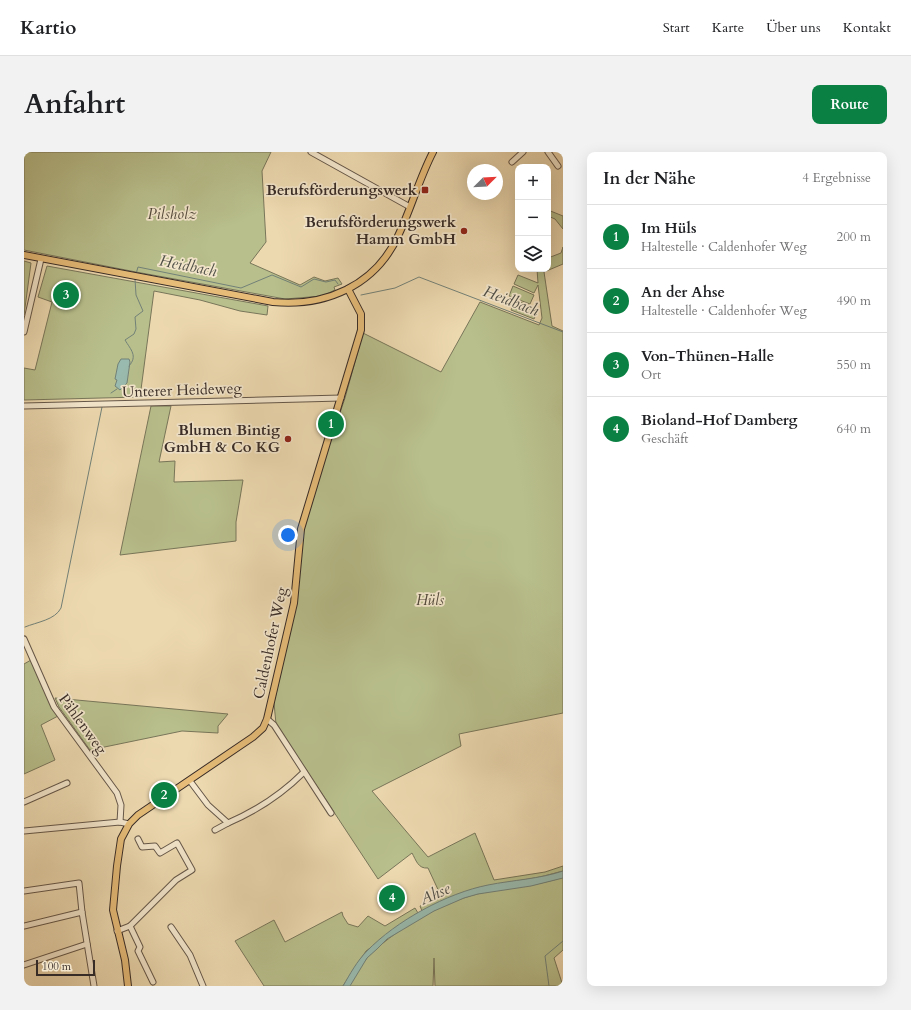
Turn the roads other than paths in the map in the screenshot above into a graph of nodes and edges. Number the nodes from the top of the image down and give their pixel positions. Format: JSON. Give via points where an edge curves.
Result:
{"nodes":[{"id":1,"x":310,"y":152,"type":"edge"},
{"id":2,"x":434,"y":152,"type":"edge"},
{"id":3,"x":523,"y":152,"type":"edge"},
{"id":4,"x":548,"y":152,"type":"edge"},
{"id":5,"x":512,"y":162,"type":"dead end"},
{"id":6,"x":558,"y":166,"type":"dead end"},
{"id":7,"x":410,"y":207,"type":"junction"},
{"id":8,"x":24,"y":255,"type":"edge"},
{"id":9,"x":41,"y":259,"type":"junction"},
{"id":10,"x":348,"y":289,"type":"junction"},
{"id":11,"x":24,"y":332,"type":"edge"},
{"id":12,"x":341,"y":398,"type":"junction"},
{"id":13,"x":24,"y":406,"type":"edge"},
{"id":14,"x":24,"y":638,"type":"edge"},
{"id":15,"x":267,"y":719,"type":"junction"},
{"id":16,"x":304,"y":772,"type":"junction"},
{"id":17,"x":190,"y":781,"type":"junction"},
{"id":18,"x":67,"y":783,"type":"dead end"},
{"id":19,"x":24,"y":802,"type":"edge"},
{"id":20,"x":331,"y":813,"type":"dead end"},
{"id":21,"x":120,"y":822,"type":"junction"},
{"id":22,"x":129,"y":824,"type":"junction"},
{"id":23,"x":228,"y":824,"type":"junction"},
{"id":24,"x":25,"y":830,"type":"edge"},
{"id":25,"x":215,"y":830,"type":"dead end"},
{"id":26,"x":138,"y":839,"type":"dead end"},
{"id":27,"x":24,"y":891,"type":"edge"},
{"id":28,"x":82,"y":912,"type":"junction"},
{"id":29,"x":24,"y":926,"type":"edge"},
{"id":30,"x":130,"y":926,"type":"junction"},
{"id":31,"x":171,"y":927,"type":"dead end"},
{"id":32,"x":117,"y":931,"type":"junction"},
{"id":33,"x":87,"y":944,"type":"junction"},
{"id":34,"x":24,"y":966,"type":"edge"},
{"id":35,"x":153,"y":982,"type":"dead end"},
{"id":36,"x":94,"y":986,"type":"edge"},
{"id":37,"x":128,"y":986,"type":"edge"},
{"id":38,"x":203,"y":986,"type":"edge"}],
"edges":[{"from":1,"to":7,"type":"street"},
{"from":2,"to":7,"type":"main road"},
{"from":3,"to":5,"type":"street"},
{"from":4,"to":6,"type":"street"},
{"from":7,"to":10,"type":"main road","via":[[398,237],[387,255],[370,274]]},
{"from":8,"to":9,"type":"main road"},
{"from":9,"to":10,"type":"main road","via":[[288,304],[324,299]]},
{"from":9,"to":11,"type":"street"},
{"from":10,"to":12,"type":"main road","name":"Caldenhofer Weg","via":[[361,314],[361,325]]},
{"from":12,"to":13,"type":"street","name":"Unterer Heideweg"},
{"from":12,"to":15,"type":"main road","name":"Caldenhofer Weg","via":[[301,529],[294,603]]},
{"from":14,"to":21,"type":"street","name":"Pählenweg","via":[[54,707],[117,793],[121,805]]},
{"from":15,"to":16,"type":"street","via":[[274,725]]},
{"from":15,"to":17,"type":"main road","name":"Caldenhofer Weg","via":[[263,728],[253,737]]},
{"from":16,"to":20,"type":"street"},
{"from":16,"to":23,"type":"street","via":[[270,801]]},
{"from":17,"to":22,"type":"main road","name":"Caldenhofer Weg"},
{"from":17,"to":23,"type":"street","via":[[208,805]]},
{"from":18,"to":19,"type":"street"},
{"from":21,"to":22,"type":"street"},
{"from":21,"to":24,"type":"street"},
{"from":22,"to":32,"type":"main road","name":"Caldenhofer Weg","via":[[121,839],[117,866],[114,910]]},
{"from":23,"to":25,"type":"street"},
{"from":26,"to":30,"type":"street","via":[[142,847],[155,846],[160,853],[177,844],[192,870],[176,880]]},
{"from":27,"to":28,"type":"street","via":[[79,884]]},
{"from":28,"to":29,"type":"street"},
{"from":28,"to":33,"type":"street"},
{"from":30,"to":32,"type":"street"},
{"from":30,"to":35,"type":"street","via":[[140,947],[138,951]]},
{"from":31,"to":38,"type":"street","via":[[190,955]]},
{"from":32,"to":37,"type":"main road","name":"Caldenhofer Weg","via":[[125,960]]},
{"from":33,"to":34,"type":"street"},
{"from":33,"to":36,"type":"street"}]}
